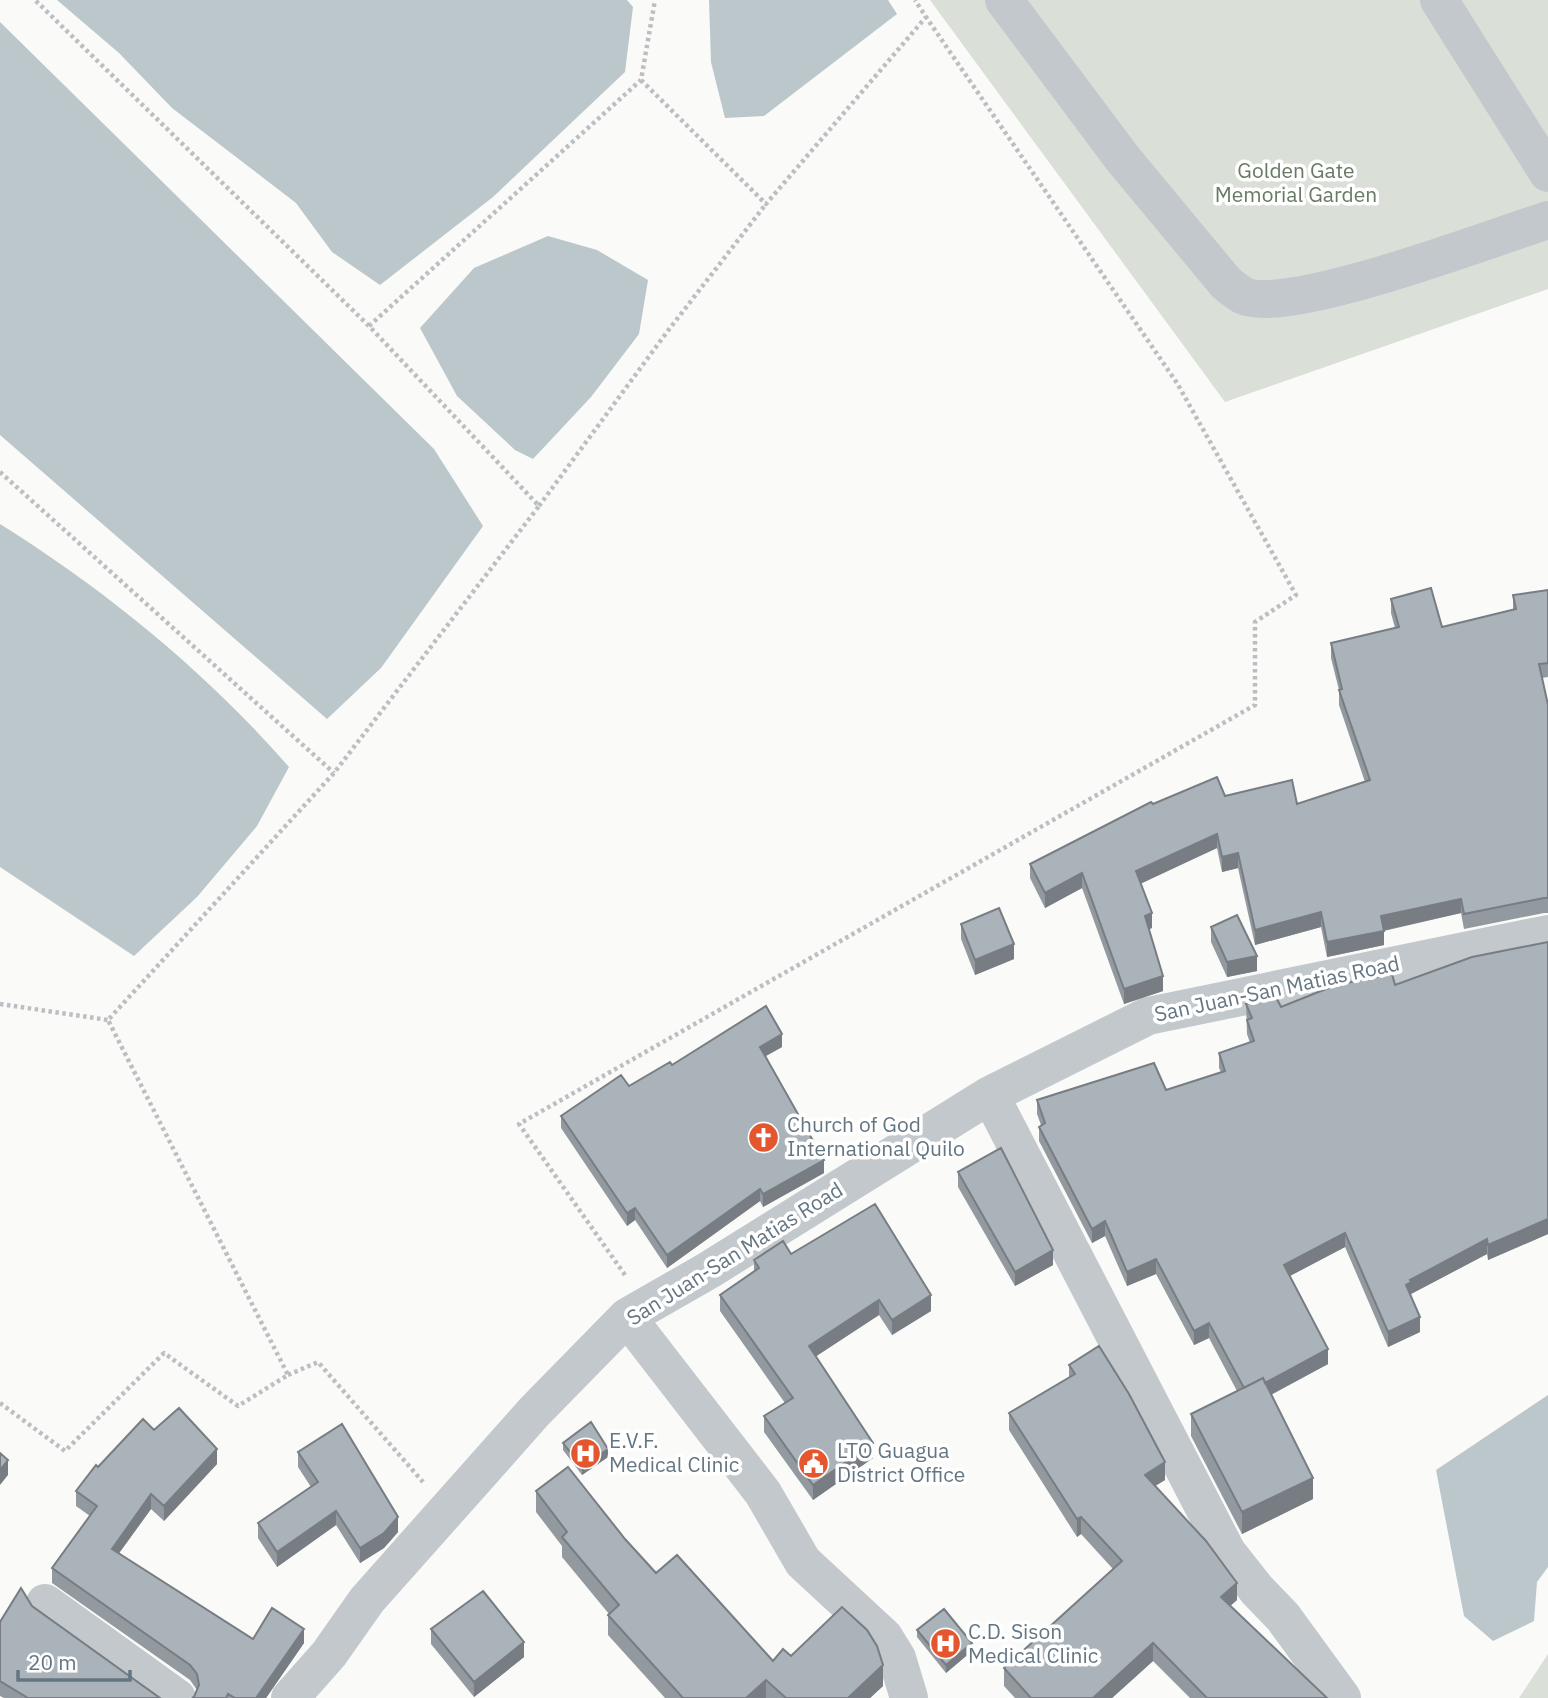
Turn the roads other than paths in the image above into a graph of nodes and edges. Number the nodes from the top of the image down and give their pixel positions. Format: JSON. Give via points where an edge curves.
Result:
{"nodes":[{"id":1,"x":1003,"y":0,"type":"edge"},
{"id":2,"x":1439,"y":0,"type":"edge"},
{"id":3,"x":1548,"y":173,"type":"edge"},
{"id":4,"x":1548,"y":220,"type":"edge"},
{"id":5,"x":1548,"y":934,"type":"edge"},
{"id":6,"x":990,"y":1094,"type":"junction"},
{"id":7,"x":630,"y":1302,"type":"junction"},
{"id":8,"x":46,"y":1603,"type":"dead end"},
{"id":9,"x":177,"y":1698,"type":"edge"},
{"id":10,"x":290,"y":1698,"type":"edge"},
{"id":11,"x":909,"y":1698,"type":"edge"},
{"id":12,"x":1342,"y":1698,"type":"edge"}],
"edges":[{"from":1,"to":4,"type":"street","via":[[1122,159],[1226,283],[1244,296],[1276,299],[1328,291]]},
{"from":2,"to":3,"type":"street"},
{"from":5,"to":6,"type":"street","name":"San Juan-San Matias Road","via":[[1149,1016]]},
{"from":6,"to":7,"type":"street","name":"San Juan-San Matias Road","via":[[709,1270]]},
{"from":6,"to":12,"type":"street","via":[[1227,1552],[1283,1617]]},
{"from":7,"to":10,"type":"street","name":"San Juan-San Matias Road","via":[[367,1600]]},
{"from":7,"to":11,"type":"street","via":[[763,1493],[803,1562],[884,1637],[897,1658]]},
{"from":8,"to":9,"type":"street"}]}
